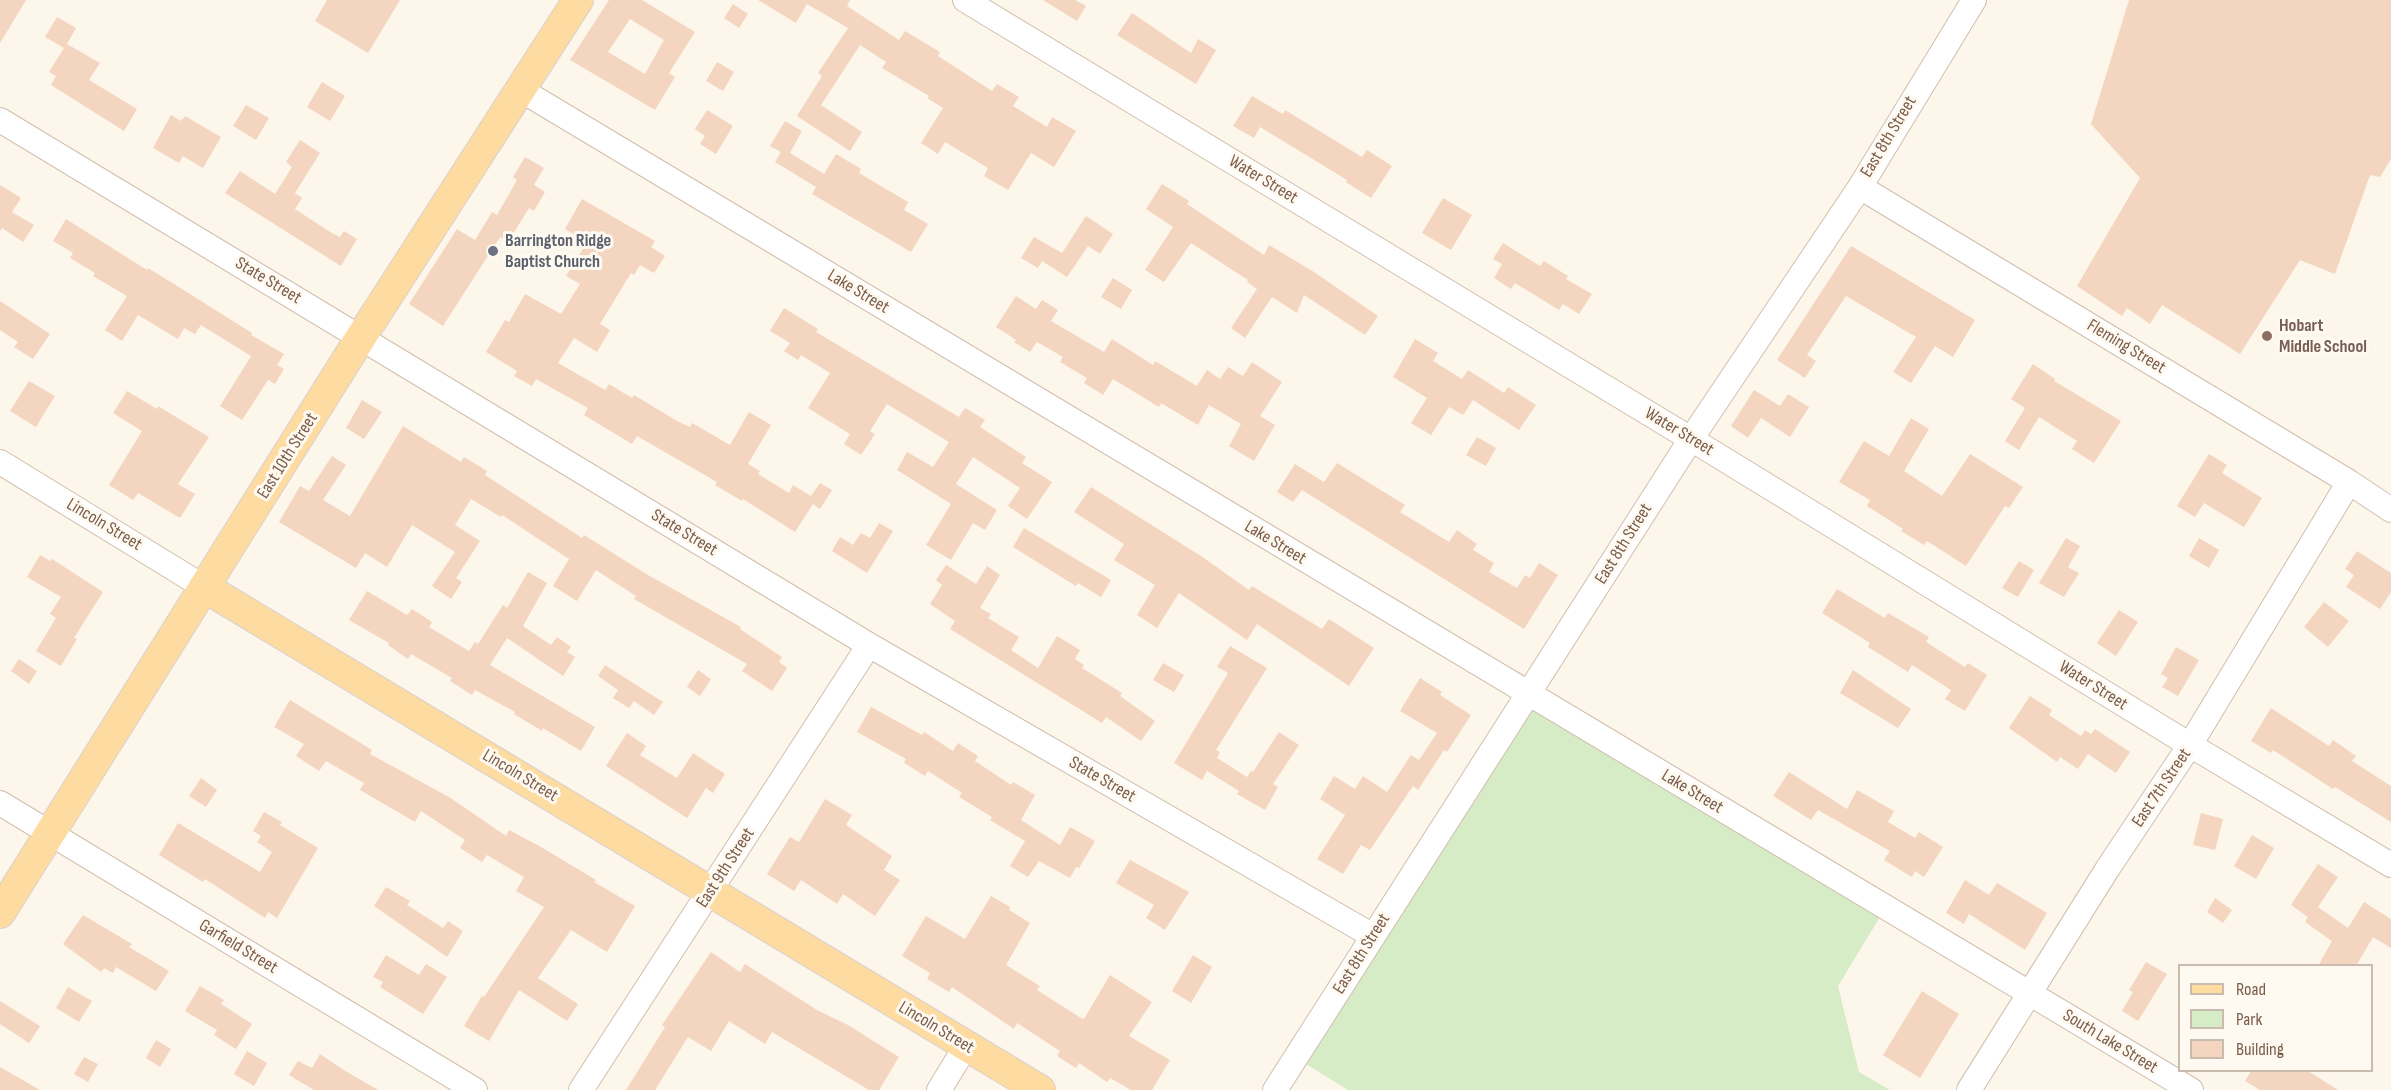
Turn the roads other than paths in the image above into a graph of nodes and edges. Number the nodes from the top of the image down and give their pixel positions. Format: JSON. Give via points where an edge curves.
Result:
{"nodes":[{"id":1,"x":578,"y":0,"type":"edge"},
{"id":2,"x":965,"y":0,"type":"edge"},
{"id":3,"x":1974,"y":0,"type":"edge"},
{"id":4,"x":521,"y":90,"type":"junction"},
{"id":5,"x":0,"y":120,"type":"edge"},
{"id":6,"x":1860,"y":187,"type":"junction"},
{"id":7,"x":362,"y":337,"type":"junction"},
{"id":8,"x":1691,"y":439,"type":"junction"},
{"id":9,"x":0,"y":462,"type":"edge"},
{"id":10,"x":2349,"y":482,"type":"junction"},
{"id":11,"x":2391,"y":510,"type":"edge"},
{"id":12,"x":204,"y":587,"type":"junction"},
{"id":13,"x":869,"y":645,"type":"junction"},
{"id":14,"x":1528,"y":695,"type":"junction"},
{"id":15,"x":2190,"y":746,"type":"junction"},
{"id":16,"x":0,"y":803,"type":"edge"},
{"id":17,"x":49,"y":833,"type":"junction"},
{"id":18,"x":2391,"y":865,"type":"edge"},
{"id":19,"x":711,"y":891,"type":"junction"},
{"id":20,"x":0,"y":913,"type":"edge"},
{"id":21,"x":1373,"y":936,"type":"junction"},
{"id":22,"x":2029,"y":994,"type":"junction"},
{"id":23,"x":966,"y":1046,"type":"junction"},
{"id":24,"x":476,"y":1090,"type":"edge"},
{"id":25,"x":581,"y":1090,"type":"edge"},
{"id":26,"x":939,"y":1090,"type":"edge"},
{"id":27,"x":1040,"y":1090,"type":"edge"},
{"id":28,"x":1275,"y":1090,"type":"edge"},
{"id":29,"x":1970,"y":1090,"type":"edge"},
{"id":30,"x":2191,"y":1090,"type":"edge"}],
"edges":[{"from":1,"to":4,"type":"main road","name":"East 10th Street"},
{"from":2,"to":8,"type":"street","name":"Water Street"},
{"from":3,"to":6,"type":"street","name":"East 8th Street"},
{"from":4,"to":7,"type":"main road","name":"East 10th Street"},
{"from":4,"to":14,"type":"street","name":"Lake Street"},
{"from":5,"to":7,"type":"street","name":"State Street"},
{"from":6,"to":8,"type":"street","name":"East 8th Street"},
{"from":6,"to":10,"type":"street","name":"Fleming Street"},
{"from":7,"to":12,"type":"main road","name":"East 10th Street"},
{"from":7,"to":13,"type":"street","name":"State Street"},
{"from":8,"to":14,"type":"street","name":"East 8th Street"},
{"from":8,"to":15,"type":"street","name":"Water Street"},
{"from":9,"to":12,"type":"street","name":"Lincoln Street"},
{"from":10,"to":11,"type":"street","name":"Fleming Street"},
{"from":10,"to":15,"type":"street","name":"East 7th Street"},
{"from":12,"to":17,"type":"main road","name":"East 10th Street"},
{"from":12,"to":19,"type":"main road","name":"Lincoln Street"},
{"from":13,"to":19,"type":"street","name":"East 9th Street"},
{"from":13,"to":21,"type":"street","name":"State Street"},
{"from":14,"to":21,"type":"street","name":"East 8th Street"},
{"from":14,"to":22,"type":"street","name":"Lake Street"},
{"from":15,"to":18,"type":"street","name":"Water Street"},
{"from":15,"to":22,"type":"street","name":"East 7th Street"},
{"from":16,"to":17,"type":"street","name":"Garfield Street"},
{"from":17,"to":20,"type":"main road","name":"East 10th Street"},
{"from":17,"to":24,"type":"street","name":"Garfield Street"},
{"from":19,"to":23,"type":"main road","name":"Lincoln Street"},
{"from":19,"to":25,"type":"street","name":"East 9th Street"},
{"from":21,"to":28,"type":"street","name":"East 8th Street"},
{"from":22,"to":29,"type":"street","name":"East 7th Street"},
{"from":22,"to":30,"type":"street","name":"South Lake Street"},
{"from":23,"to":26,"type":"street"},
{"from":23,"to":27,"type":"main road","name":"Lincoln Street"}]}
